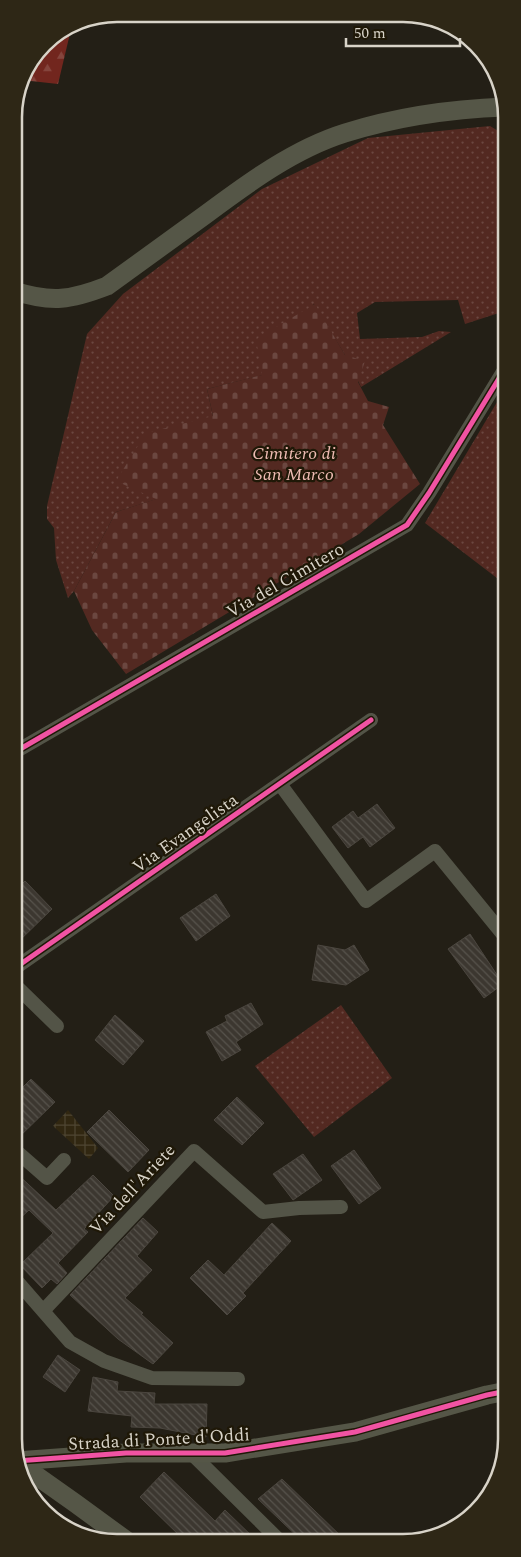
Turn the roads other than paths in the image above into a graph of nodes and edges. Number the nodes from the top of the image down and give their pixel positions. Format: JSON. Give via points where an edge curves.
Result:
{"nodes":[{"id":1,"x":497,"y":98,"type":"edge"},
{"id":2,"x":498,"y":107,"type":"edge"},
{"id":3,"x":475,"y":108,"type":"junction"},
{"id":4,"x":23,"y":294,"type":"edge"},
{"id":5,"x":498,"y":380,"type":"edge"},
{"id":6,"x":371,"y":720,"type":"dead end"},
{"id":7,"x":23,"y":748,"type":"edge"},
{"id":8,"x":280,"y":784,"type":"junction"},
{"id":9,"x":498,"y":928,"type":"edge"},
{"id":10,"x":22,"y":963,"type":"edge"},
{"id":11,"x":22,"y":992,"type":"edge"},
{"id":12,"x":57,"y":1026,"type":"dead end"},
{"id":13,"x":22,"y":1156,"type":"edge"},
{"id":14,"x":64,"y":1160,"type":"dead end"},
{"id":15,"x":341,"y":1207,"type":"dead end"},
{"id":16,"x":22,"y":1287,"type":"edge"},
{"id":17,"x":43,"y":1311,"type":"junction"},
{"id":18,"x":238,"y":1379,"type":"dead end"},
{"id":19,"x":498,"y":1393,"type":"edge"},
{"id":20,"x":191,"y":1453,"type":"junction"},
{"id":21,"x":25,"y":1460,"type":"edge"},
{"id":22,"x":27,"y":1468,"type":"edge"},
{"id":23,"x":118,"y":1534,"type":"edge"},
{"id":24,"x":273,"y":1534,"type":"edge"}],
"edges":[{"from":1,"to":3,"type":"street"},
{"from":2,"to":3,"type":"street"},
{"from":3,"to":4,"type":"street","via":[[401,118],[344,133],[304,150],[245,186],[107,286],[58,300]]},
{"from":5,"to":7,"type":"street","name":"Via del Cimitero","via":[[407,525]]},
{"from":6,"to":8,"type":"street","name":"Via Evangelista"},
{"from":8,"to":9,"type":"street","via":[[366,901],[435,851]]},
{"from":8,"to":10,"type":"street","name":"Via Evangelista"},
{"from":11,"to":12,"type":"street"},
{"from":13,"to":14,"type":"street","via":[[47,1178]]},
{"from":15,"to":17,"type":"street","name":"Via dell'Ariete","via":[[263,1212],[194,1151]]},
{"from":16,"to":17,"type":"street"},
{"from":17,"to":18,"type":"street","via":[[70,1342],[104,1361],[152,1378]]},
{"from":19,"to":20,"type":"street","name":"Strada di Ponte d'Oddi","via":[[356,1432],[225,1453]]},
{"from":20,"to":21,"type":"street","name":"Strada di Ponte d'Oddi","via":[[126,1453]]},
{"from":20,"to":24,"type":"street"},
{"from":22,"to":23,"type":"street"}]}
